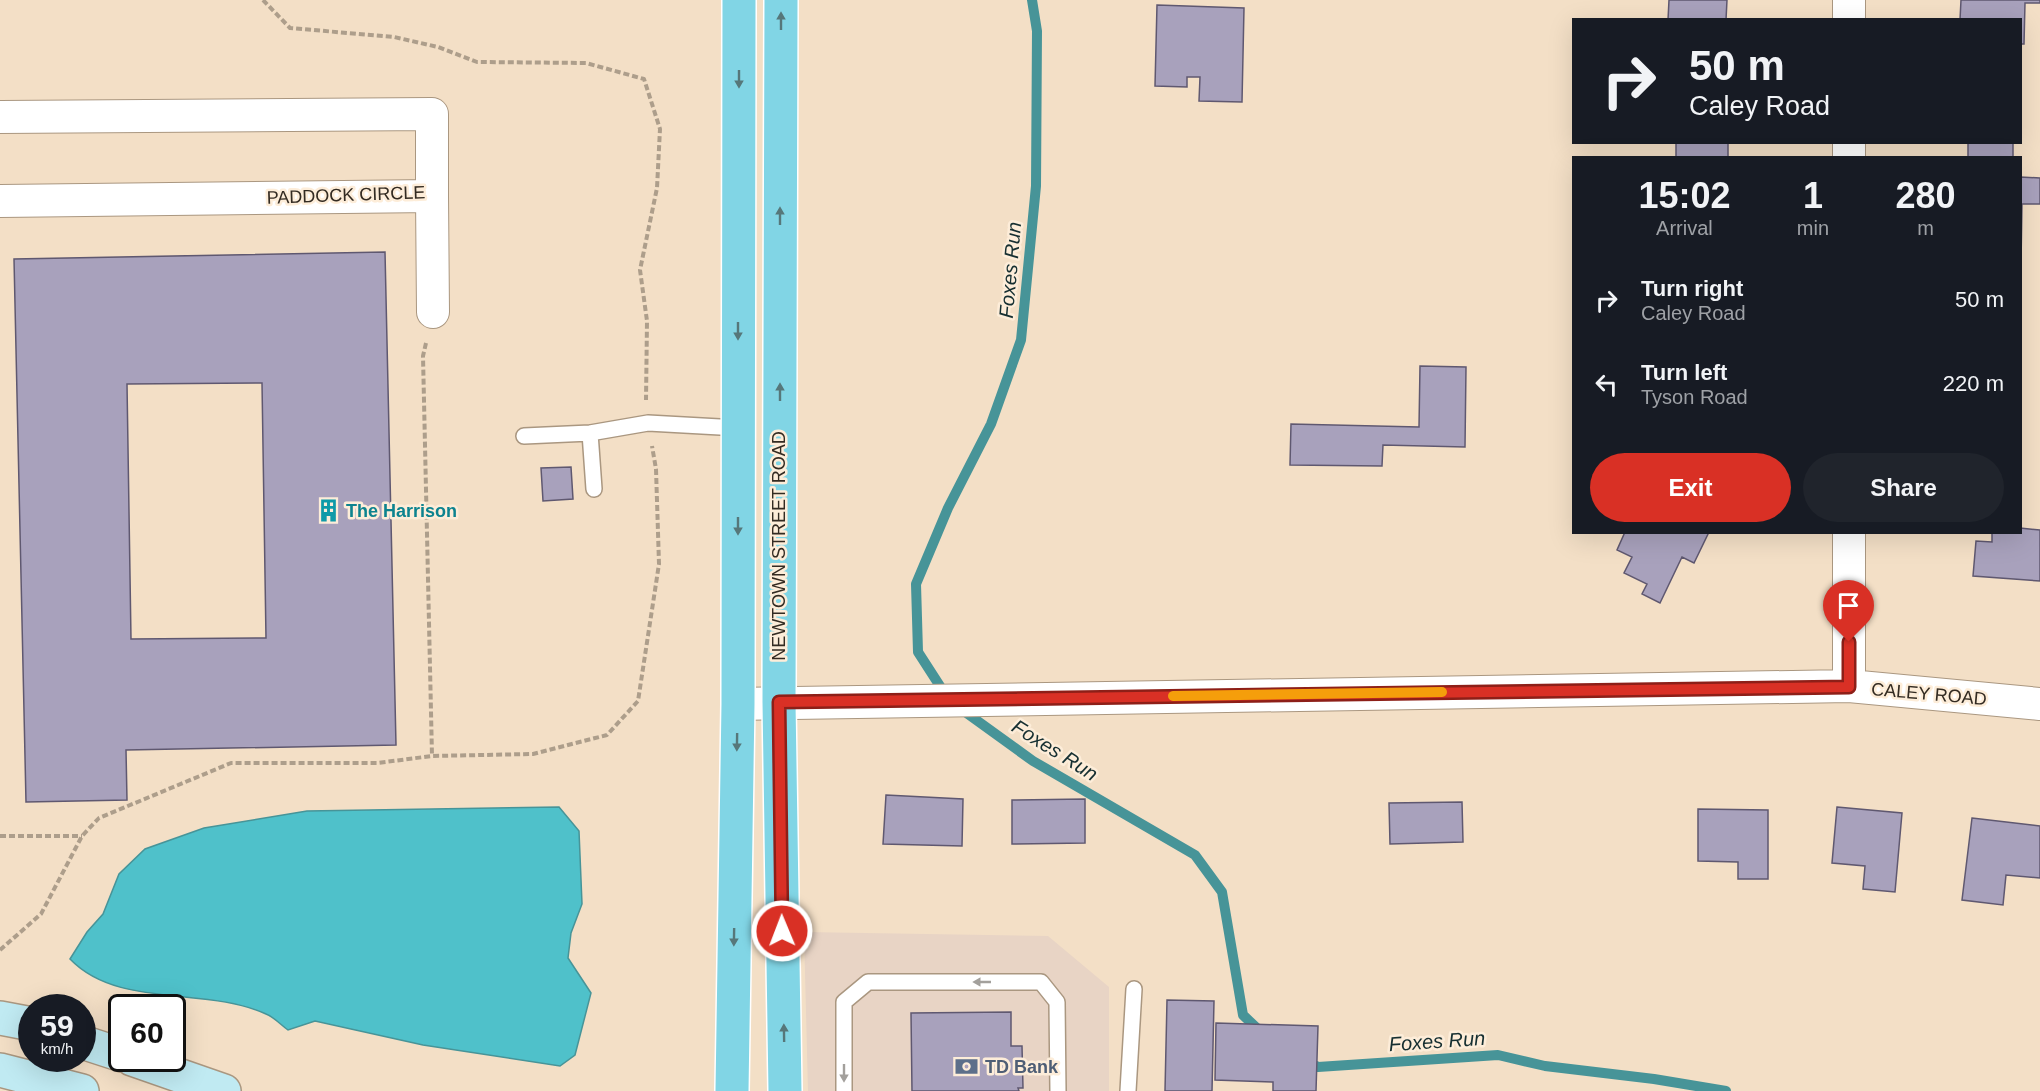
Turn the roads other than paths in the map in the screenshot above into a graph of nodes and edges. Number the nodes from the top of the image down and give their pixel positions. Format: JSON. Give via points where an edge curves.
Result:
{"nodes":[{"id":1,"x":739,"y":0,"type":"edge"},
{"id":2,"x":781,"y":0,"type":"edge"},
{"id":3,"x":1849,"y":0,"type":"edge"},
{"id":4,"x":1849,"y":18,"type":"edge"},
{"id":5,"x":0,"y":117,"type":"edge"},
{"id":6,"x":432,"y":196,"type":"junction"},
{"id":7,"x":0,"y":201,"type":"edge"},
{"id":8,"x":433,"y":312,"type":"road end"},
{"id":9,"x":738,"y":428,"type":"junction"},
{"id":10,"x":590,"y":433,"type":"junction"},
{"id":11,"x":524,"y":436,"type":"dead end"},
{"id":12,"x":594,"y":489,"type":"dead end"},
{"id":13,"x":1849,"y":534,"type":"edge"},
{"id":14,"x":1849,"y":687,"type":"junction"},
{"id":15,"x":779,"y":702,"type":"junction"},
{"id":16,"x":738,"y":704,"type":"junction"},
{"id":17,"x":2040,"y":704,"type":"edge"},
{"id":18,"x":1134,"y":989,"type":"dead end"},
{"id":19,"x":0,"y":1018,"type":"edge"},
{"id":20,"x":18,"y":1021,"type":"edge"},
{"id":21,"x":0,"y":1070,"type":"edge"},
{"id":22,"x":169,"y":1072,"type":"edge"},
{"id":23,"x":82,"y":1091,"type":"edge"},
{"id":24,"x":224,"y":1091,"type":"edge"},
{"id":25,"x":732,"y":1091,"type":"edge"},
{"id":26,"x":785,"y":1091,"type":"edge"},
{"id":27,"x":844,"y":1091,"type":"edge"},
{"id":28,"x":1058,"y":1091,"type":"edge"},
{"id":29,"x":1128,"y":1091,"type":"edge"}],
"edges":[{"from":1,"to":9,"type":"main road","one_way":true},
{"from":15,"to":2,"type":"main road","name":"NEWTOWN STREET ROAD","one_way":true},
{"from":3,"to":4,"type":"street"},
{"from":5,"to":6,"type":"street","name":"PADDOCK CIRCLE","via":[[432,114]]},
{"from":6,"to":7,"type":"street","name":"PADDOCK CIRCLE"},
{"from":6,"to":8,"type":"street"},
{"from":9,"to":10,"type":"lane","via":[[648,423]]},
{"from":9,"to":16,"type":"main road","one_way":true},
{"from":10,"to":11,"type":"lane"},
{"from":10,"to":12,"type":"lane"},
{"from":13,"to":14,"type":"street"},
{"from":14,"to":15,"type":"street","name":"CALEY ROAD"},
{"from":14,"to":17,"type":"street","name":"CALEY ROAD"},
{"from":15,"to":16,"type":"street","name":"CALEY ROAD"},
{"from":26,"to":15,"type":"main road","name":"NEWTOWN STREET ROAD","one_way":true},
{"from":16,"to":25,"type":"main road","one_way":true},
{"from":18,"to":29,"type":"lane"},
{"from":19,"to":20,"type":"main road"},
{"from":21,"to":23,"type":"main road"},
{"from":22,"to":24,"type":"main road"},
{"from":28,"to":27,"type":"lane","one_way":true,"via":[[1057,1002],[1041,982],[868,982],[844,1002]]}]}
